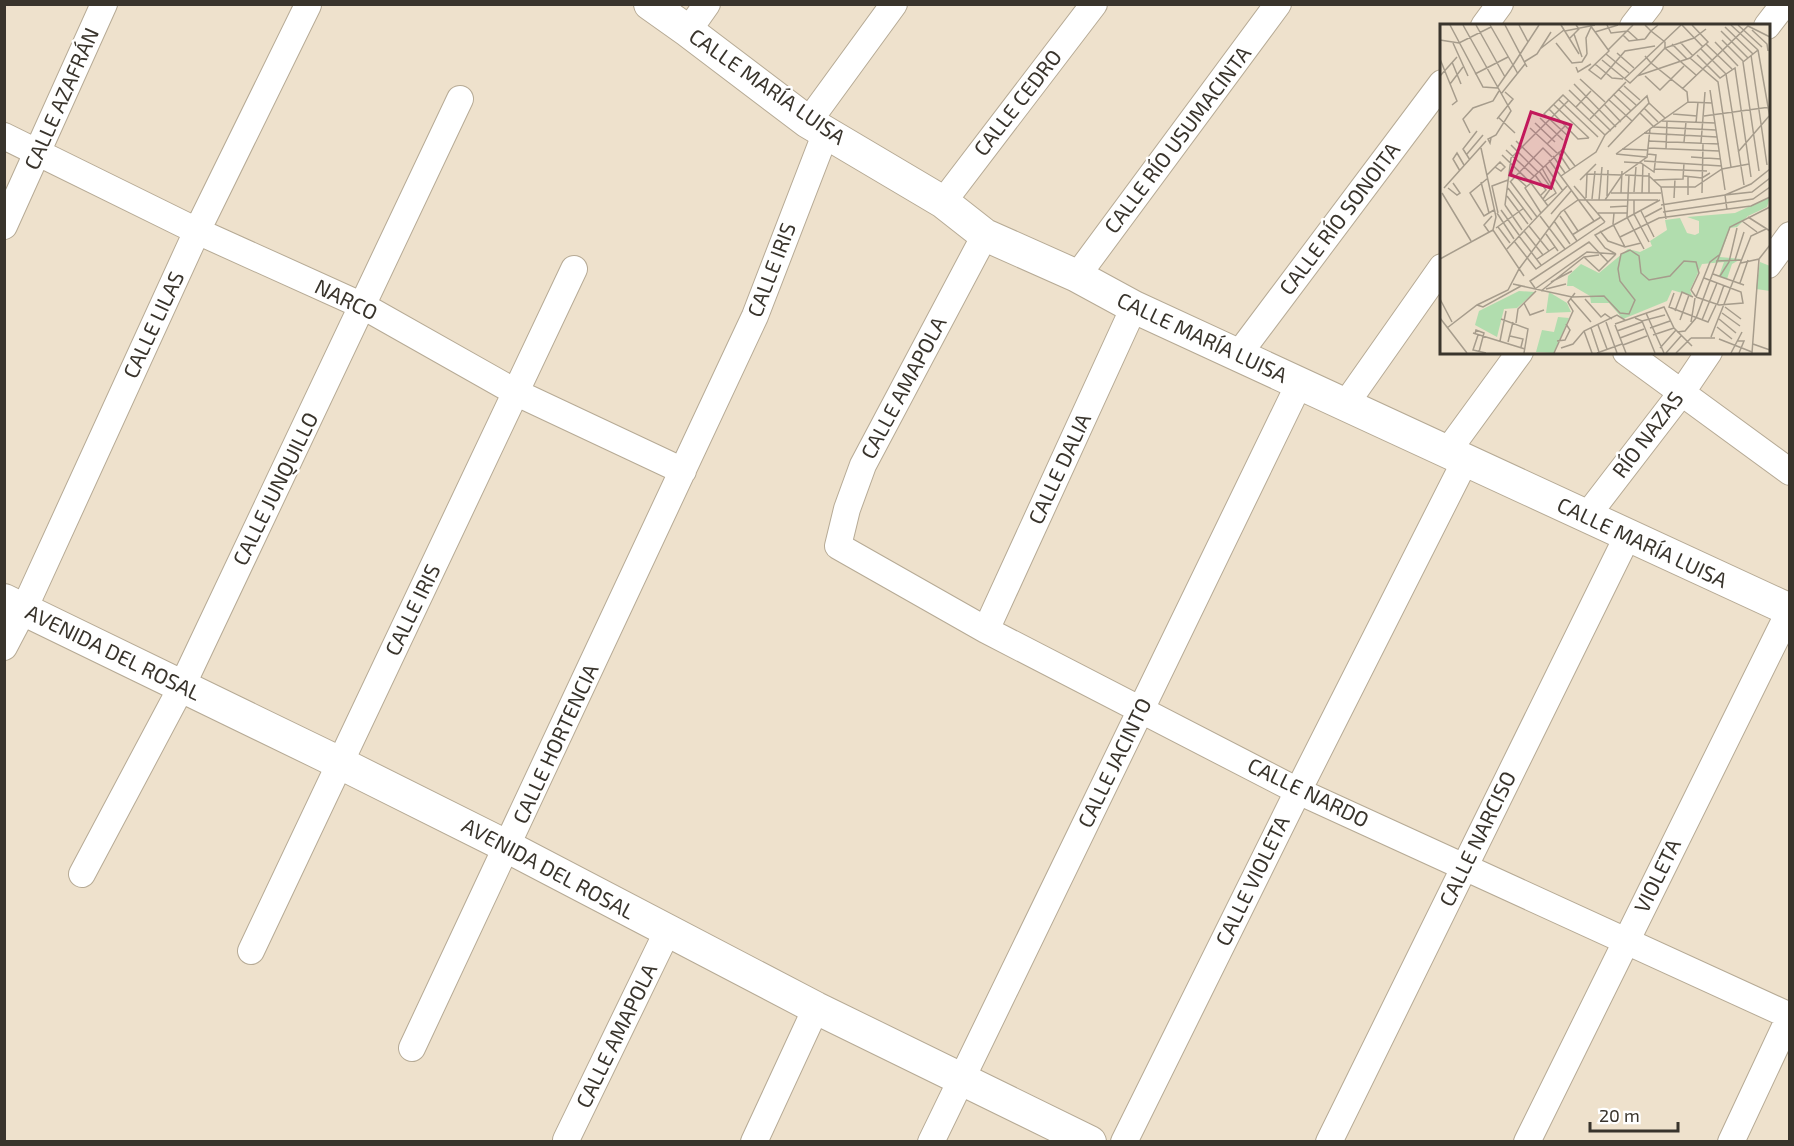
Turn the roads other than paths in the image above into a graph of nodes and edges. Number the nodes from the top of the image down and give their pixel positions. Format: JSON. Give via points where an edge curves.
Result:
{"nodes":[{"id":1,"x":104,"y":4,"type":"edge"},
{"id":2,"x":650,"y":4,"type":"edge"},
{"id":3,"x":707,"y":4,"type":"edge"},
{"id":4,"x":894,"y":4,"type":"edge"},
{"id":5,"x":1094,"y":4,"type":"edge"},
{"id":6,"x":1278,"y":4,"type":"edge"},
{"id":7,"x":1500,"y":4,"type":"edge"},
{"id":8,"x":1650,"y":4,"type":"edge"},
{"id":9,"x":1784,"y":4,"type":"edge"},
{"id":10,"x":308,"y":5,"type":"edge"},
{"id":11,"x":1485,"y":24,"type":"edge"},
{"id":12,"x":1635,"y":24,"type":"edge"},
{"id":13,"x":1769,"y":24,"type":"edge"},
{"id":14,"x":688,"y":31,"type":"junction"},
{"id":15,"x":1440,"y":86,"type":"edge"},
{"id":16,"x":460,"y":99,"type":"dead end"},
{"id":17,"x":817,"y":127,"type":"junction"},
{"id":18,"x":4,"y":136,"type":"edge"},
{"id":19,"x":38,"y":153,"type":"junction"},
{"id":20,"x":943,"y":202,"type":"junction"},
{"id":21,"x":4,"y":226,"type":"edge"},
{"id":22,"x":197,"y":231,"type":"junction"},
{"id":23,"x":985,"y":235,"type":"junction"},
{"id":24,"x":1790,"y":235,"type":"edge"},
{"id":25,"x":1770,"y":262,"type":"edge"},
{"id":26,"x":574,"y":269,"type":"dead end"},
{"id":27,"x":1440,"y":270,"type":"edge"},
{"id":28,"x":1077,"y":276,"type":"junction"},
{"id":29,"x":363,"y":306,"type":"junction"},
{"id":30,"x":1134,"y":307,"type":"junction"},
{"id":31,"x":1519,"y":354,"type":"edge"},
{"id":32,"x":1629,"y":354,"type":"edge"},
{"id":33,"x":1708,"y":354,"type":"edge"},
{"id":34,"x":1238,"y":355,"type":"junction"},
{"id":35,"x":1299,"y":384,"type":"junction"},
{"id":36,"x":1682,"y":392,"type":"junction"},
{"id":37,"x":517,"y":393,"type":"junction"},
{"id":38,"x":1345,"y":405,"type":"junction"},
{"id":39,"x":1456,"y":457,"type":"junction"},
{"id":40,"x":683,"y":471,"type":"junction"},
{"id":41,"x":1790,"y":472,"type":"edge"},
{"id":42,"x":1586,"y":517,"type":"junction"},
{"id":43,"x":1627,"y":537,"type":"junction"},
{"id":44,"x":838,"y":546,"type":"joint"},
{"id":45,"x":14,"y":604,"type":"edge"},
{"id":46,"x":1789,"y":611,"type":"edge"},
{"id":47,"x":986,"y":630,"type":"junction"},
{"id":48,"x":4,"y":647,"type":"edge"},
{"id":49,"x":182,"y":686,"type":"junction"},
{"id":50,"x":1142,"y":709,"type":"junction"},
{"id":51,"x":340,"y":763,"type":"junction"},
{"id":52,"x":1298,"y":791,"type":"junction"},
{"id":53,"x":508,"y":847,"type":"junction"},
{"id":54,"x":1464,"y":867,"type":"junction"},
{"id":55,"x":82,"y":874,"type":"dead end"},
{"id":56,"x":668,"y":932,"type":"junction"},
{"id":57,"x":1626,"y":941,"type":"junction"},
{"id":58,"x":251,"y":951,"type":"dead end"},
{"id":59,"x":816,"y":1008,"type":"junction"},
{"id":60,"x":1789,"y":1016,"type":"edge"},
{"id":61,"x":412,"y":1048,"type":"dead end"},
{"id":62,"x":962,"y":1078,"type":"junction"},
{"id":63,"x":566,"y":1140,"type":"dead end"},
{"id":64,"x":754,"y":1142,"type":"edge"},
{"id":65,"x":931,"y":1142,"type":"edge"},
{"id":66,"x":1090,"y":1142,"type":"edge"},
{"id":67,"x":1124,"y":1142,"type":"edge"},
{"id":68,"x":1329,"y":1142,"type":"edge"},
{"id":69,"x":1527,"y":1142,"type":"edge"},
{"id":70,"x":1731,"y":1142,"type":"edge"}],
"edges":[{"from":1,"to":19,"type":"street","name":"CALLE AZAFRÁN"},
{"from":2,"to":14,"type":"street","name":"CALLE MARÍA LUISA"},
{"from":3,"to":14,"type":"street"},
{"from":4,"to":17,"type":"street","name":"CALLE IRIS"},
{"from":5,"to":20,"type":"street","name":"CALLE CEDRO"},
{"from":6,"to":28,"type":"street","name":"CALLE RÍO USUMACINTA"},
{"from":7,"to":11,"type":"street"},
{"from":8,"to":12,"type":"street"},
{"from":9,"to":13,"type":"street"},
{"from":10,"to":22,"type":"street","name":"CALLE LILAS"},
{"from":14,"to":17,"type":"street","name":"CALLE MARÍA LUISA"},
{"from":15,"to":34,"type":"street","name":"CALLE RÍO SONOITA"},
{"from":16,"to":29,"type":"street","name":"CALLE JUNQUILLO"},
{"from":17,"to":20,"type":"street","name":"CALLE MARÍA LUISA"},
{"from":17,"to":40,"type":"street","name":"CALLE IRIS","via":[[754,316]]},
{"from":18,"to":19,"type":"street","name":"NARCO"},
{"from":19,"to":21,"type":"street","name":"CALLE AZAFRÁN"},
{"from":19,"to":22,"type":"street","name":"NARCO"},
{"from":20,"to":23,"type":"street","name":"CALLE MARÍA LUISA"},
{"from":22,"to":29,"type":"street","name":"NARCO"},
{"from":22,"to":45,"type":"street","name":"CALLE LILAS"},
{"from":23,"to":28,"type":"street","name":"CALLE MARÍA LUISA"},
{"from":23,"to":44,"type":"street","name":"CALLE AMAPOLA","via":[[863,465],[846,509]]},
{"from":24,"to":25,"type":"street"},
{"from":26,"to":37,"type":"street","name":"CALLE IRIS"},
{"from":27,"to":38,"type":"street"},
{"from":28,"to":30,"type":"street","name":"CALLE MARÍA LUISA"},
{"from":29,"to":37,"type":"street","name":"NARCO"},
{"from":29,"to":49,"type":"street","name":"CALLE JUNQUILLO"},
{"from":30,"to":34,"type":"street","name":"CALLE MARÍA LUISA"},
{"from":30,"to":47,"type":"street","name":"CALLE DALIA"},
{"from":31,"to":39,"type":"street","name":"CALLE VIOLETA"},
{"from":32,"to":36,"type":"street"},
{"from":33,"to":36,"type":"street","name":"RÍO NAZAS"},
{"from":34,"to":35,"type":"street","name":"CALLE MARÍA LUISA"},
{"from":35,"to":38,"type":"street","name":"CALLE MARÍA LUISA"},
{"from":35,"to":50,"type":"street","name":"CALLE JACINTO"},
{"from":36,"to":41,"type":"street"},
{"from":36,"to":42,"type":"street","name":"RÍO NAZAS"},
{"from":37,"to":40,"type":"street","name":"NARCO"},
{"from":37,"to":51,"type":"street","name":"CALLE IRIS"},
{"from":38,"to":39,"type":"street","name":"CALLE MARÍA LUISA"},
{"from":39,"to":42,"type":"street","name":"CALLE MARÍA LUISA"},
{"from":39,"to":52,"type":"street","name":"CALLE VIOLETA"},
{"from":40,"to":53,"type":"street","name":"CALLE HORTENCIA"},
{"from":42,"to":43,"type":"street","name":"CALLE MARÍA LUISA"},
{"from":43,"to":46,"type":"street","name":"CALLE MARÍA LUISA"},
{"from":43,"to":54,"type":"street","name":"CALLE NARCISO"},
{"from":44,"to":47,"type":"street","name":"CALLE NARDO"},
{"from":45,"to":48,"type":"street","name":"CALLE LILAS"},
{"from":45,"to":49,"type":"street","name":"AVENIDA DEL ROSAL"},
{"from":46,"to":57,"type":"street","name":"VIOLETA"},
{"from":47,"to":50,"type":"street","name":"CALLE NARDO"},
{"from":49,"to":51,"type":"street","name":"AVENIDA DEL ROSAL"},
{"from":49,"to":55,"type":"street","name":"CALLE JUNQUILLO"},
{"from":50,"to":52,"type":"street","name":"CALLE NARDO"},
{"from":50,"to":62,"type":"street","name":"CALLE JACINTO"},
{"from":51,"to":53,"type":"street","name":"AVENIDA DEL ROSAL"},
{"from":51,"to":58,"type":"street","name":"CALLE IRIS"},
{"from":52,"to":54,"type":"street","name":"CALLE NARDO"},
{"from":52,"to":67,"type":"street","name":"CALLE VIOLETA"},
{"from":53,"to":56,"type":"street","name":"AVENIDA DEL ROSAL"},
{"from":53,"to":61,"type":"street","name":"CALLE HORTENCIA"},
{"from":54,"to":57,"type":"street","name":"CALLE NARDO"},
{"from":54,"to":68,"type":"street","name":"CALLE NARCISO"},
{"from":56,"to":59,"type":"street","name":"AVENIDA DEL ROSAL"},
{"from":56,"to":63,"type":"street","name":"CALLE AMAPOLA"},
{"from":57,"to":60,"type":"street","name":"CALLE NARDO"},
{"from":57,"to":69,"type":"street","name":"VIOLETA"},
{"from":59,"to":62,"type":"street","name":"AVENIDA DEL ROSAL"},
{"from":59,"to":64,"type":"street"},
{"from":60,"to":70,"type":"street"},
{"from":62,"to":65,"type":"street","name":"CALLE JACINTO"},
{"from":62,"to":66,"type":"street","name":"AVENIDA DEL ROSAL"}]}
